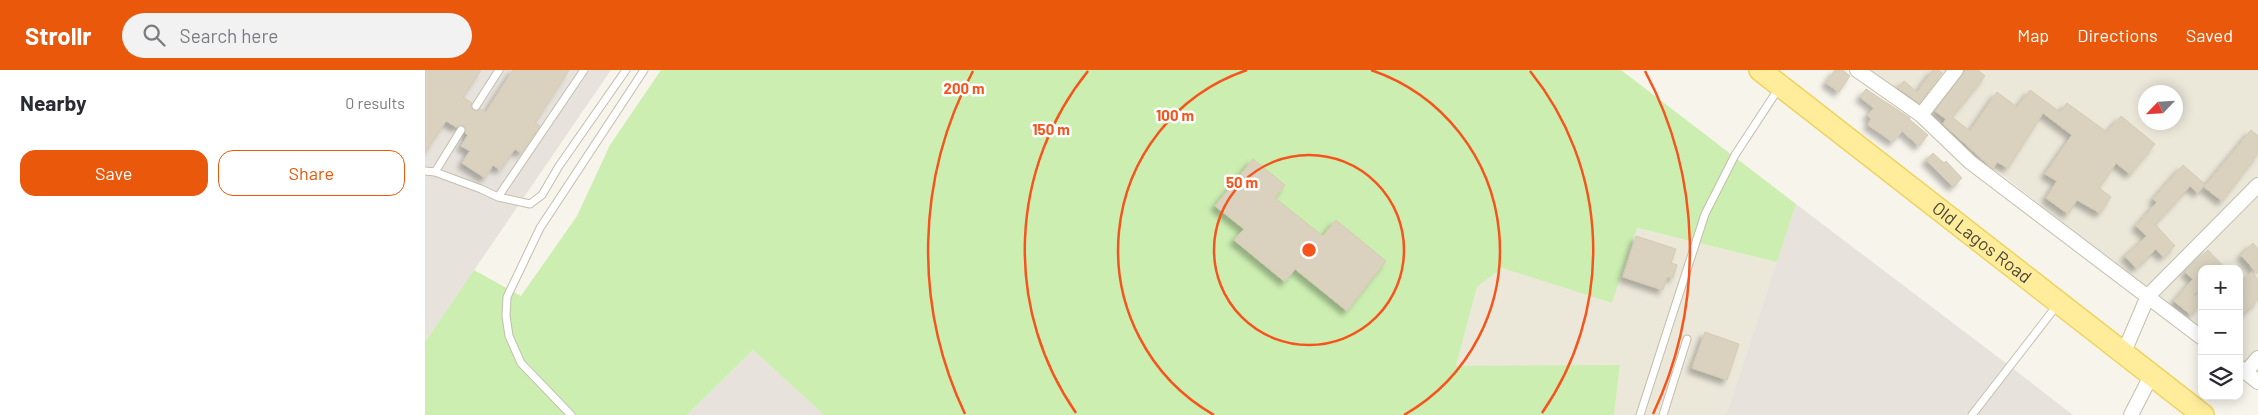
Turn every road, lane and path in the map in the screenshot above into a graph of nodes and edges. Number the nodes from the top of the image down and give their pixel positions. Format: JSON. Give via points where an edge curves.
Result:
{"nodes":[{"id":1,"x":499,"y":70,"type":"edge"},
{"id":2,"x":583,"y":70,"type":"edge"},
{"id":3,"x":625,"y":70,"type":"edge"},
{"id":4,"x":644,"y":70,"type":"edge"},
{"id":5,"x":1760,"y":70,"type":"edge"},
{"id":6,"x":1857,"y":70,"type":"edge"},
{"id":7,"x":1956,"y":70,"type":"edge"},
{"id":8,"x":1781,"y":86,"type":"junction"},
{"id":9,"x":476,"y":106,"type":"dead end"},
{"id":10,"x":1921,"y":115,"type":"junction"},
{"id":11,"x":461,"y":130,"type":"dead end"},
{"id":12,"x":425,"y":171,"type":"edge"},
{"id":13,"x":435,"y":172,"type":"junction"},
{"id":14,"x":2258,"y":185,"type":"edge"},
{"id":15,"x":498,"y":197,"type":"junction"},
{"id":16,"x":2148,"y":296,"type":"junction"},
{"id":17,"x":2060,"y":302,"type":"junction"},
{"id":18,"x":2198,"y":335,"type":"edge"},
{"id":19,"x":1687,"y":339,"type":"dead end"},
{"id":20,"x":2124,"y":352,"type":"junction"},
{"id":21,"x":2258,"y":358,"type":"edge"},
{"id":22,"x":2243,"y":370,"type":"edge"},
{"id":23,"x":2152,"y":374,"type":"junction"},
{"id":24,"x":2258,"y":382,"type":"edge"},
{"id":25,"x":571,"y":415,"type":"edge"},
{"id":26,"x":1640,"y":415,"type":"edge"},
{"id":27,"x":1663,"y":415,"type":"edge"},
{"id":28,"x":1973,"y":415,"type":"edge"},
{"id":29,"x":2131,"y":415,"type":"edge"},
{"id":30,"x":2203,"y":415,"type":"edge"}],
"edges":[{"from":1,"to":9,"type":"lane"},
{"from":2,"to":15,"type":"lane"},
{"from":3,"to":15,"type":"lane","via":[[542,195],[530,204]]},
{"from":4,"to":25,"type":"lane","via":[[540,228],[507,297],[505,316],[509,336],[521,362]]},
{"from":5,"to":8,"type":"main road","name":"Old Lagos Road"},
{"from":6,"to":10,"type":"street"},
{"from":7,"to":10,"type":"street"},
{"from":8,"to":17,"type":"main road","name":"Old Lagos Road"},
{"from":8,"to":26,"type":"lane","via":[[1735,155],[1705,214]]},
{"from":10,"to":16,"type":"street","via":[[1970,162]]},
{"from":11,"to":13,"type":"lane"},
{"from":12,"to":13,"type":"lane"},
{"from":13,"to":15,"type":"lane"},
{"from":14,"to":16,"type":"street"},
{"from":16,"to":18,"type":"street"},
{"from":16,"to":20,"type":"street"},
{"from":17,"to":20,"type":"main road","name":"Old Lagos Road"},
{"from":17,"to":28,"type":"lane"},
{"from":19,"to":27,"type":"lane"},
{"from":20,"to":23,"type":"main road","name":"Old Lagos Road"},
{"from":21,"to":22,"type":"street"},
{"from":22,"to":24,"type":"street"},
{"from":23,"to":29,"type":"street"},
{"from":23,"to":30,"type":"main road","name":"Old Lagos Road"}]}
